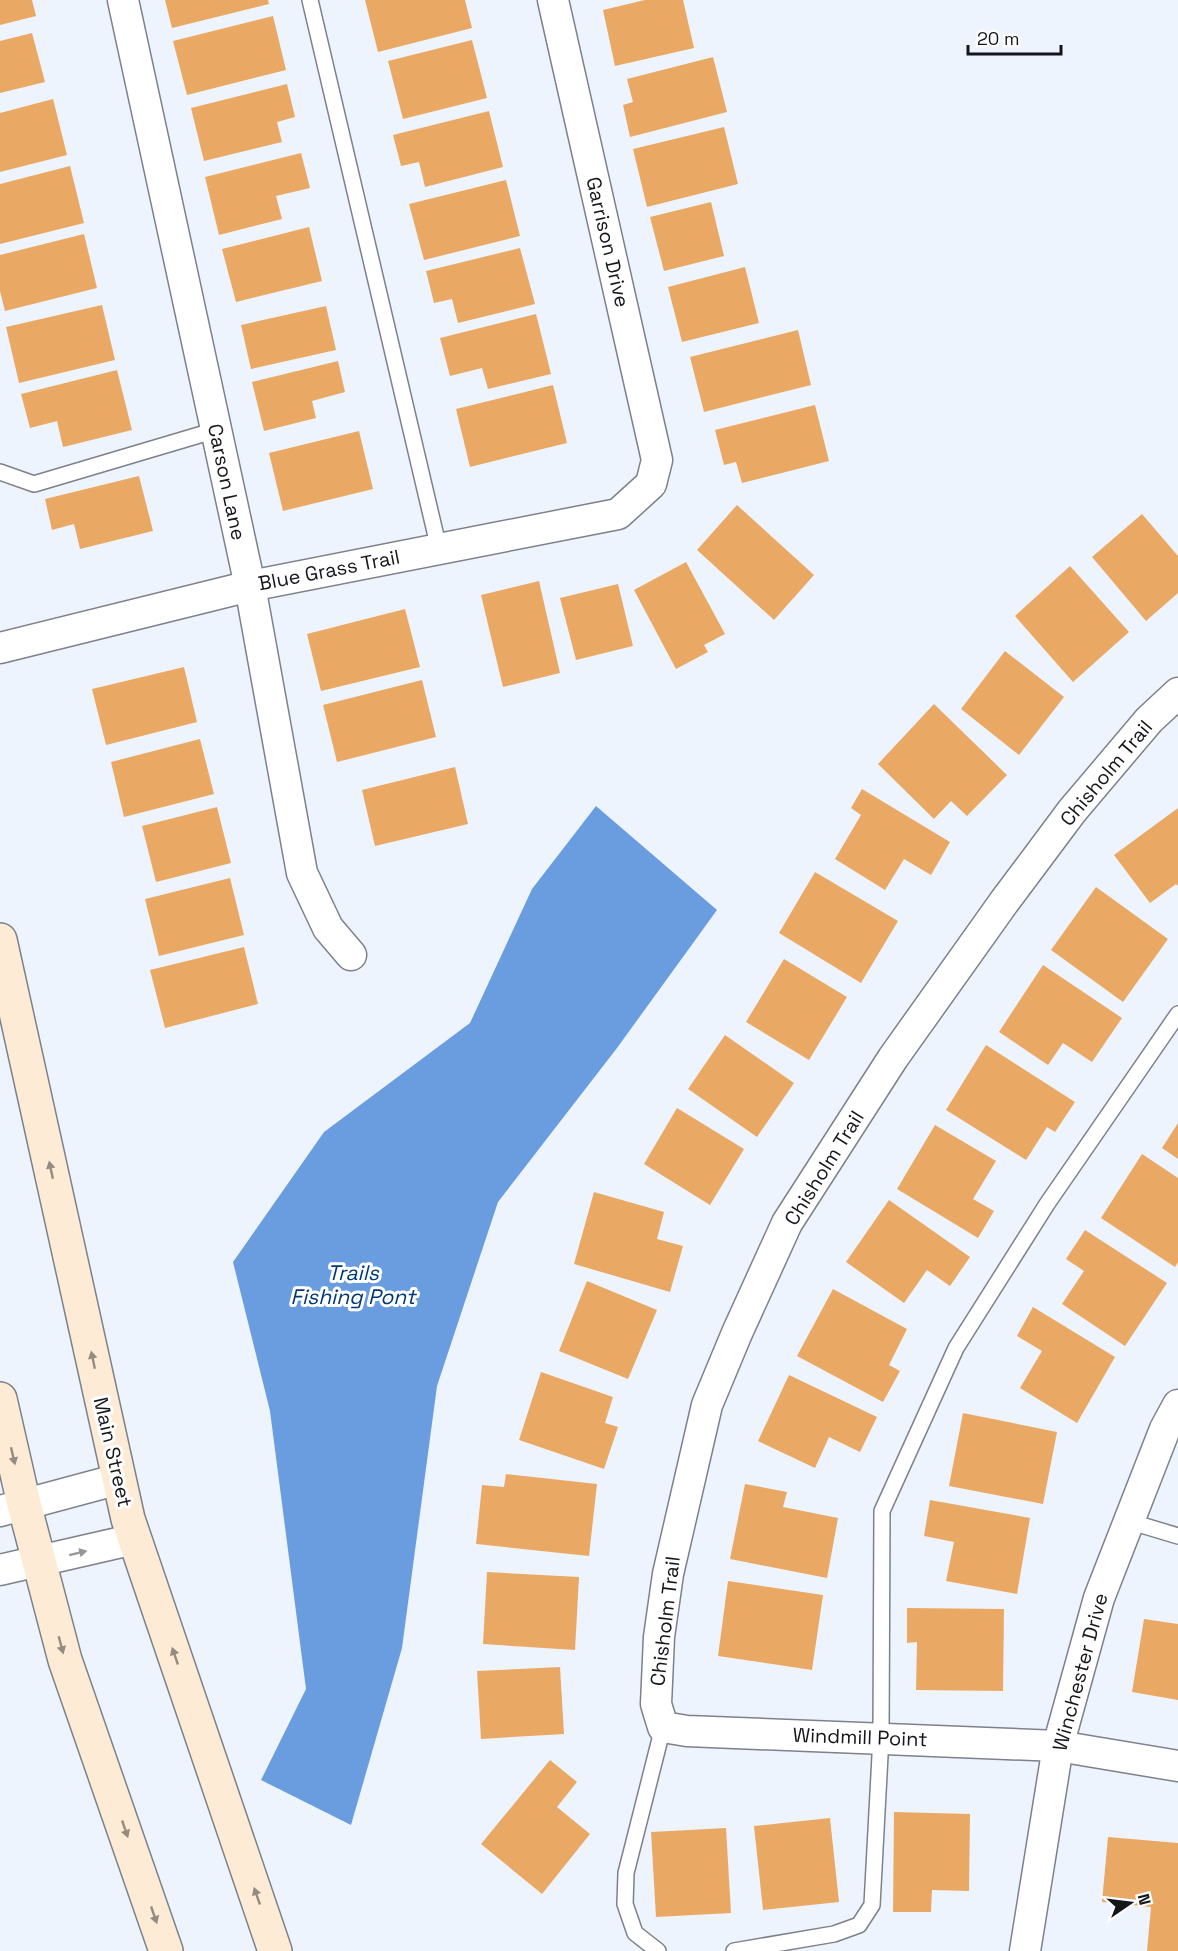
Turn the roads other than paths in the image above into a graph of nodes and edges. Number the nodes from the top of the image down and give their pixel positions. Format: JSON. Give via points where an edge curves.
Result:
{"nodes":[{"id":1,"x":123,"y":0,"type":"edge"},
{"id":2,"x":310,"y":0,"type":"edge"},
{"id":3,"x":553,"y":0,"type":"edge"},
{"id":4,"x":216,"y":430,"type":"junction"},
{"id":5,"x":0,"y":472,"type":"edge"},
{"id":6,"x":651,"y":484,"type":"joint"},
{"id":7,"x":439,"y":549,"type":"junction"},
{"id":8,"x":250,"y":586,"type":"junction"},
{"id":9,"x":0,"y":648,"type":"edge"},
{"id":10,"x":1178,"y":693,"type":"edge"},
{"id":11,"x":0,"y":940,"type":"edge"},
{"id":12,"x":351,"y":955,"type":"dead end"},
{"id":13,"x":1178,"y":1014,"type":"edge"},
{"id":14,"x":0,"y":1399,"type":"edge"},
{"id":15,"x":1178,"y":1405,"type":"edge"},
{"id":16,"x":119,"y":1479,"type":"junction"},
{"id":17,"x":12,"y":1507,"type":"edge"},
{"id":18,"x":1128,"y":1521,"type":"junction"},
{"id":19,"x":1178,"y":1536,"type":"edge"},
{"id":20,"x":135,"y":1539,"type":"junction"},
{"id":21,"x":40,"y":1562,"type":"junction"},
{"id":22,"x":0,"y":1570,"type":"edge"},
{"id":23,"x":663,"y":1727,"type":"junction"},
{"id":24,"x":881,"y":1737,"type":"junction"},
{"id":25,"x":1058,"y":1746,"type":"junction"},
{"id":26,"x":1178,"y":1766,"type":"edge"},
{"id":27,"x":166,"y":1951,"type":"edge"},
{"id":28,"x":275,"y":1951,"type":"edge"},
{"id":29,"x":658,"y":1951,"type":"edge"},
{"id":30,"x":734,"y":1951,"type":"edge"},
{"id":31,"x":1025,"y":1951,"type":"edge"}],
"edges":[{"from":1,"to":4,"type":"street","name":"Carson Lane"},
{"from":2,"to":7,"type":"lane"},
{"from":3,"to":6,"type":"street","name":"Garrison Drive","via":[[657,460]]},
{"from":4,"to":5,"type":"lane","via":[[34,484]]},
{"from":4,"to":8,"type":"street","name":"Carson Lane"},
{"from":6,"to":7,"type":"street","name":"Blue Grass Trail","via":[[618,514]]},
{"from":7,"to":8,"type":"street","name":"Blue Grass Trail"},
{"from":8,"to":9,"type":"street","name":"Blue Grass Trail"},
{"from":8,"to":12,"type":"street","name":"Carson Lane","via":[[302,873],[328,928]]},
{"from":10,"to":23,"type":"street","name":"Chisholm Trail","via":[[1149,720],[1080,802],[1004,902],[893,1058],[788,1223],[707,1405],[668,1574],[659,1637],[656,1704]]},
{"from":16,"to":11,"type":"main road","name":"Main Street","one_way":true},
{"from":13,"to":24,"type":"lane","via":[[1047,1204],[957,1348],[882,1511]]},
{"from":14,"to":17,"type":"main road","one_way":true},
{"from":15,"to":18,"type":"street","name":"Winchester Drive"},
{"from":16,"to":17,"type":"street"},
{"from":16,"to":20,"type":"main road","name":"Main Street"},
{"from":17,"to":21,"type":"main road"},
{"from":18,"to":19,"type":"lane"},
{"from":18,"to":25,"type":"street","name":"Winchester Drive","via":[[1099,1598]]},
{"from":21,"to":20,"type":"street","one_way":true},
{"from":28,"to":20,"type":"main road","name":"Main Street","one_way":true},
{"from":21,"to":22,"type":"street"},
{"from":21,"to":27,"type":"main road","one_way":true,"via":[[65,1660]]},
{"from":23,"to":24,"type":"street","name":"Windmill Point"},
{"from":23,"to":29,"type":"lane","via":[[626,1873],[625,1904],[635,1933]]},
{"from":24,"to":25,"type":"street","name":"Windmill Point"},
{"from":24,"to":30,"type":"lane","via":[[872,1905],[860,1925],[834,1934]]},
{"from":25,"to":26,"type":"street","name":"Windmill Point"},
{"from":25,"to":31,"type":"street","name":"Winchester Drive"}]}
